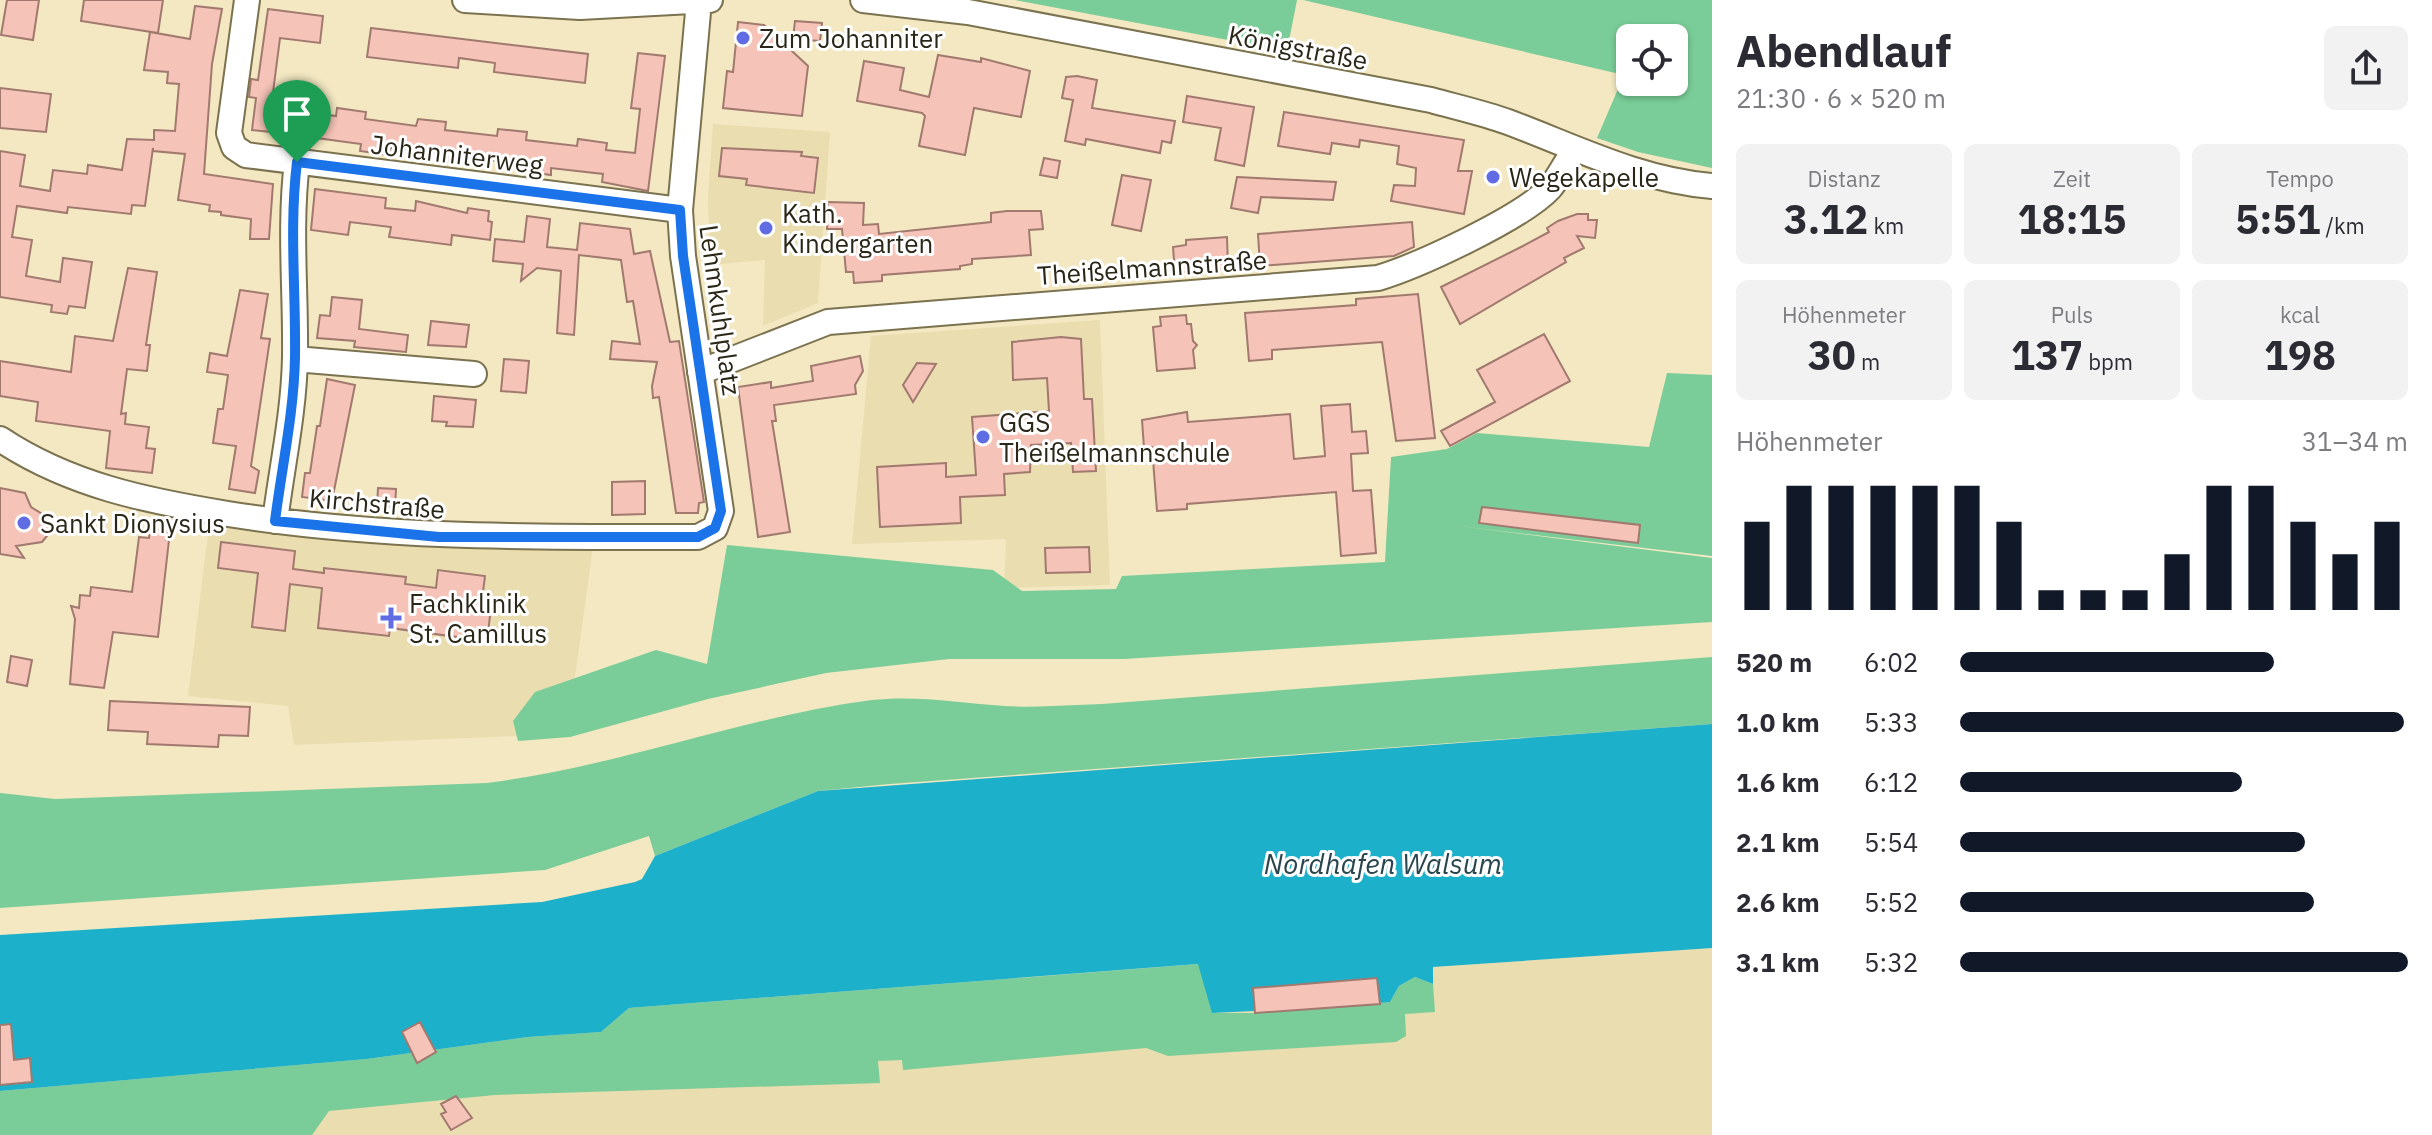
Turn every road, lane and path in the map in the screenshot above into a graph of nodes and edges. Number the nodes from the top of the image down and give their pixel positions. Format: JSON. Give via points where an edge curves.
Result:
{"nodes":[{"id":1,"x":247,"y":0,"type":"edge"},
{"id":2,"x":465,"y":0,"type":"edge"},
{"id":3,"x":863,"y":0,"type":"edge"},
{"id":4,"x":704,"y":1,"type":"edge"},
{"id":5,"x":1574,"y":151,"type":"junction"},
{"id":6,"x":297,"y":162,"type":"junction"},
{"id":7,"x":1712,"y":186,"type":"edge"},
{"id":8,"x":680,"y":210,"type":"junction"},
{"id":9,"x":295,"y":359,"type":"junction"},
{"id":10,"x":700,"y":372,"type":"junction"},
{"id":11,"x":474,"y":374,"type":"dead end"},
{"id":12,"x":0,"y":439,"type":"edge"},
{"id":13,"x":275,"y":521,"type":"junction"},
{"id":14,"x":715,"y":528,"type":"joint"}],
"edges":[{"from":1,"to":6,"type":"street","name":"Johanniterweg","via":[[229,133],[234,147],[246,155]]},
{"from":2,"to":4,"type":"street","via":[[580,7]]},
{"from":3,"to":5,"type":"street","name":"Königstraße","via":[[968,12],[1431,100],[1507,121]]},
{"from":4,"to":8,"type":"street","name":"Lehmkuhlplatz"},
{"from":5,"to":7,"type":"street","name":"Königstraße","via":[[1641,173]]},
{"from":5,"to":10,"type":"street","name":"Theißelmannstraße","via":[[1550,187],[1530,203],[1416,267],[1378,278],[828,322]]},
{"from":6,"to":8,"type":"street","name":"Johanniterweg"},
{"from":6,"to":9,"type":"street","via":[[291,209]]},
{"from":8,"to":10,"type":"street","name":"Lehmkuhlplatz"},
{"from":9,"to":11,"type":"street"},
{"from":9,"to":13,"type":"street"},
{"from":10,"to":14,"type":"street","name":"Lehmkuhlplatz","via":[[721,511]]},
{"from":12,"to":13,"type":"street","name":"Kirchstraße","via":[[63,475],[100,488]]},
{"from":13,"to":14,"type":"street","name":"Kirchstraße","via":[[439,537],[698,537]]}]}
